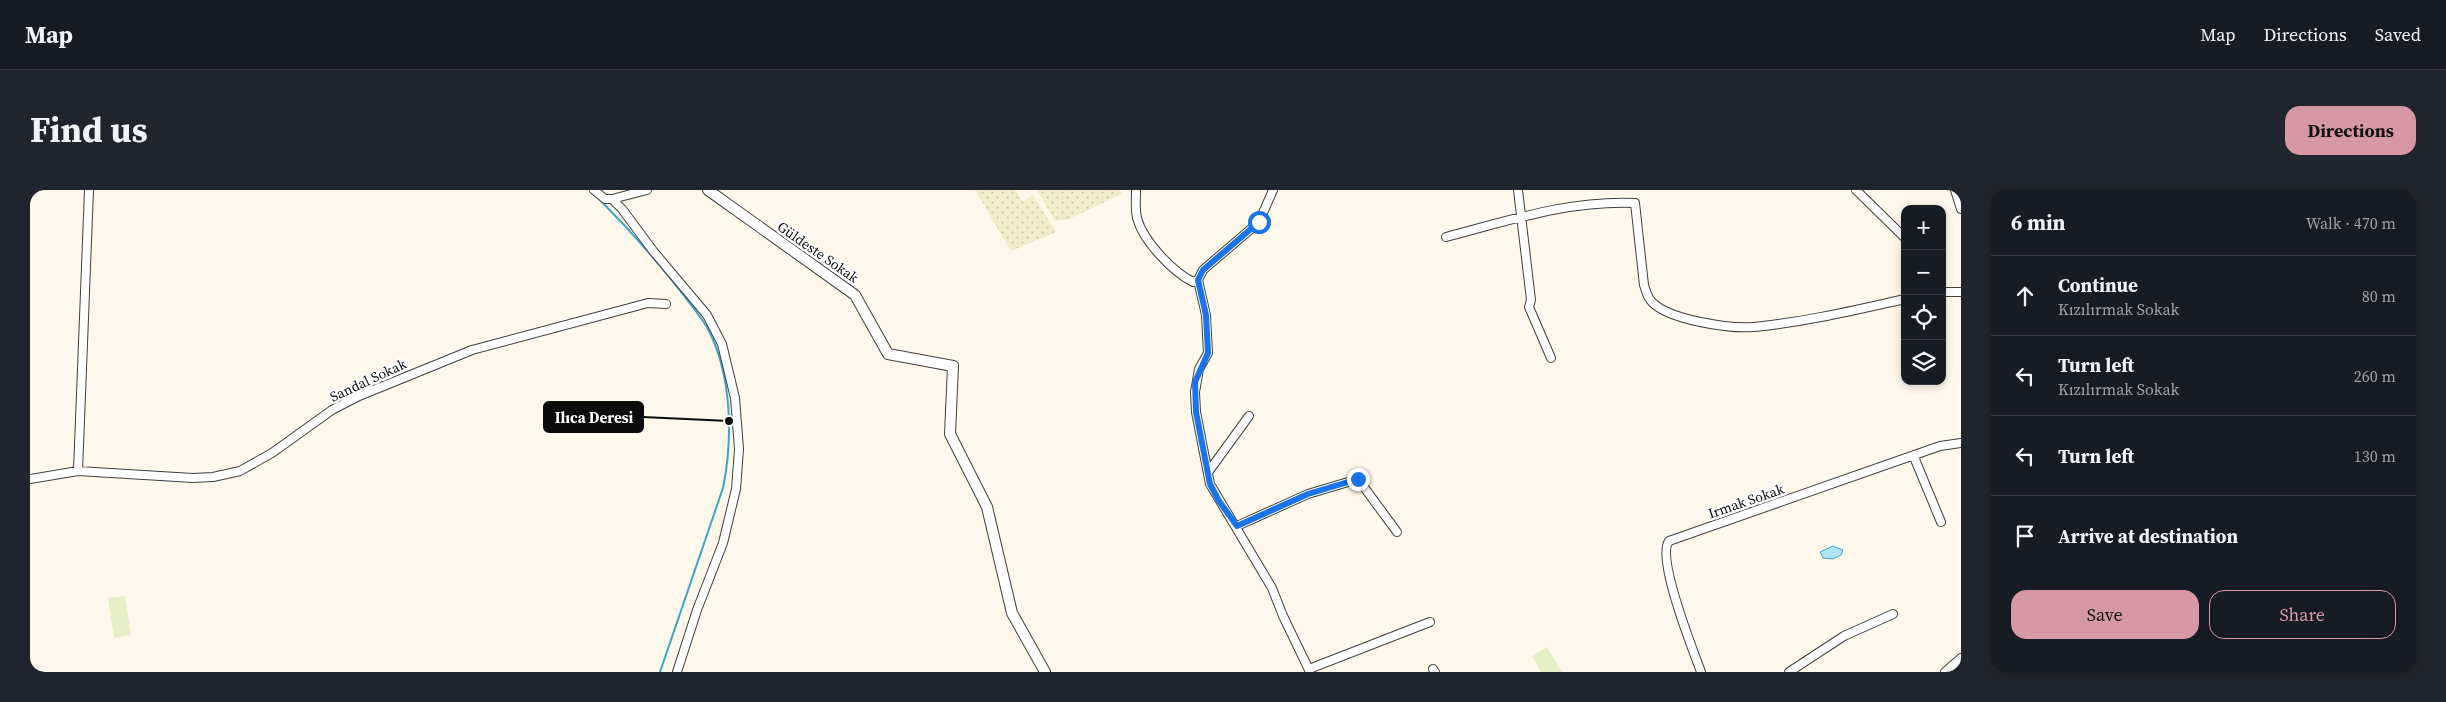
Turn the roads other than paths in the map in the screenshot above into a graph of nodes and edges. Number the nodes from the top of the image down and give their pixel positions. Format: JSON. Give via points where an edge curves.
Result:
{"nodes":[{"id":1,"x":89,"y":190,"type":"edge"},
{"id":2,"x":594,"y":190,"type":"edge"},
{"id":3,"x":647,"y":190,"type":"edge"},
{"id":4,"x":708,"y":190,"type":"edge"},
{"id":5,"x":1136,"y":190,"type":"edge"},
{"id":6,"x":1272,"y":190,"type":"edge"},
{"id":7,"x":1518,"y":190,"type":"edge"},
{"id":8,"x":1856,"y":190,"type":"edge"},
{"id":9,"x":1955,"y":190,"type":"edge"},
{"id":10,"x":612,"y":199,"type":"junction"},
{"id":11,"x":1961,"y":209,"type":"edge"},
{"id":12,"x":1521,"y":217,"type":"junction"},
{"id":13,"x":1901,"y":234,"type":"edge"},
{"id":14,"x":1446,"y":237,"type":"dead end"},
{"id":15,"x":1198,"y":280,"type":"junction"},
{"id":16,"x":1946,"y":292,"type":"edge"},
{"id":17,"x":1961,"y":292,"type":"edge"},
{"id":18,"x":1901,"y":300,"type":"edge"},
{"id":19,"x":666,"y":304,"type":"dead end"},
{"id":20,"x":1551,"y":358,"type":"dead end"},
{"id":21,"x":1249,"y":416,"type":"dead end"},
{"id":22,"x":1961,"y":443,"type":"edge"},
{"id":23,"x":1914,"y":457,"type":"junction"},
{"id":24,"x":1209,"y":471,"type":"junction"},
{"id":25,"x":78,"y":472,"type":"junction"},
{"id":26,"x":30,"y":479,"type":"edge"},
{"id":27,"x":1941,"y":522,"type":"dead end"},
{"id":28,"x":1237,"y":526,"type":"junction"},
{"id":29,"x":1396,"y":532,"type":"dead end"},
{"id":30,"x":1893,"y":614,"type":"dead end"},
{"id":31,"x":1430,"y":622,"type":"dead end"},
{"id":32,"x":1961,"y":658,"type":"edge"},
{"id":33,"x":1309,"y":670,"type":"edge"},
{"id":34,"x":678,"y":672,"type":"edge"},
{"id":35,"x":1045,"y":672,"type":"edge"},
{"id":36,"x":1701,"y":672,"type":"edge"},
{"id":37,"x":1789,"y":672,"type":"edge"},
{"id":38,"x":1945,"y":672,"type":"edge"}],
"edges":[{"from":1,"to":25,"type":"street"},
{"from":2,"to":10,"type":"street","via":[[605,199]]},
{"from":3,"to":10,"type":"street"},
{"from":4,"to":35,"type":"street","name":"Güldeste Sokak","via":[[855,295],[888,354],[953,366],[950,434],[987,507],[1012,613]]},
{"from":5,"to":15,"type":"street","via":[[1136,217],[1143,231],[1179,275],[1193,282]]},
{"from":6,"to":15,"type":"street","via":[[1259,222],[1203,270]]},
{"from":7,"to":12,"type":"street"},
{"from":8,"to":13,"type":"street"},
{"from":9,"to":11,"type":"street"},
{"from":10,"to":34,"type":"street","via":[[707,315],[722,344],[735,398],[739,449],[736,489],[723,543]]},
{"from":12,"to":14,"type":"street"},
{"from":12,"to":18,"type":"street","via":[[1548,209],[1635,204],[1648,297],[1661,308],[1696,321],[1754,327],[1828,316]]},
{"from":12,"to":20,"type":"street","via":[[1531,300],[1529,307]]},
{"from":15,"to":24,"type":"street","via":[[1206,315],[1208,353],[1195,382],[1196,412]]},
{"from":16,"to":17,"type":"street"},
{"from":19,"to":25,"type":"street","name":"Sandal Sokak","via":[[630,308],[472,350],[443,361],[332,410],[272,453],[240,471],[193,478]]},
{"from":21,"to":24,"type":"street"},
{"from":22,"to":23,"type":"street","name":"Irmak Sokak","via":[[1940,446]]},
{"from":23,"to":27,"type":"street"},
{"from":23,"to":36,"type":"street","name":"Irmak Sokak","via":[[1669,541],[1666,549],[1670,585]]},
{"from":24,"to":28,"type":"street","via":[[1210,484]]},
{"from":25,"to":26,"type":"street","name":"Sandal Sokak"},
{"from":28,"to":29,"type":"street","via":[[1308,494],[1358,479]]},
{"from":28,"to":33,"type":"street","via":[[1272,588]]},
{"from":30,"to":37,"type":"street","via":[[1844,636]]},
{"from":31,"to":33,"type":"street"},
{"from":32,"to":38,"type":"street"}]}
